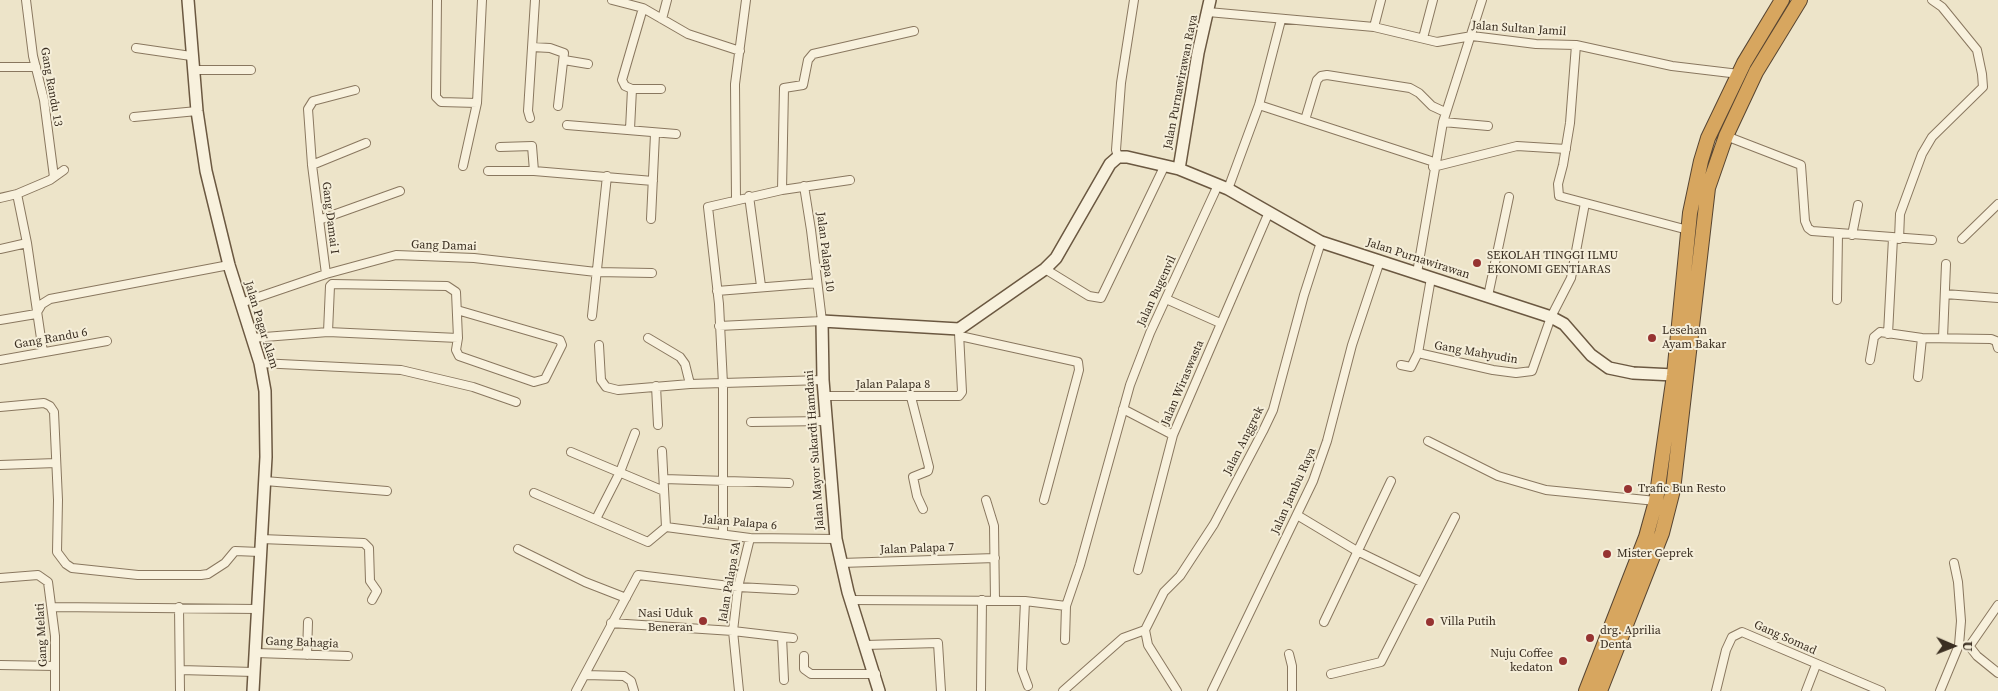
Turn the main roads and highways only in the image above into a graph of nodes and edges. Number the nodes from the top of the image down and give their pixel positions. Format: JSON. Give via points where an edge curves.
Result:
{"nodes":[{"id":1,"x":1782,"y":0,"type":"edge"},
{"id":2,"x":1800,"y":0,"type":"edge"},
{"id":3,"x":1638,"y":577,"type":"junction"},
{"id":4,"x":1608,"y":652,"type":"junction"},
{"id":5,"x":1586,"y":691,"type":"edge"},
{"id":6,"x":1600,"y":691,"type":"edge"}],
"edges":[{"from":1,"to":3,"type":"highway","via":[[1738,74],[1708,138],[1694,189],[1674,375],[1656,502]]},
{"from":2,"to":3,"type":"highway","via":[[1756,72],[1726,136],[1708,188],[1673,490],[1662,533]]},
{"from":3,"to":4,"type":"highway"},
{"from":4,"to":5,"type":"highway"},
{"from":4,"to":6,"type":"highway"}]}
